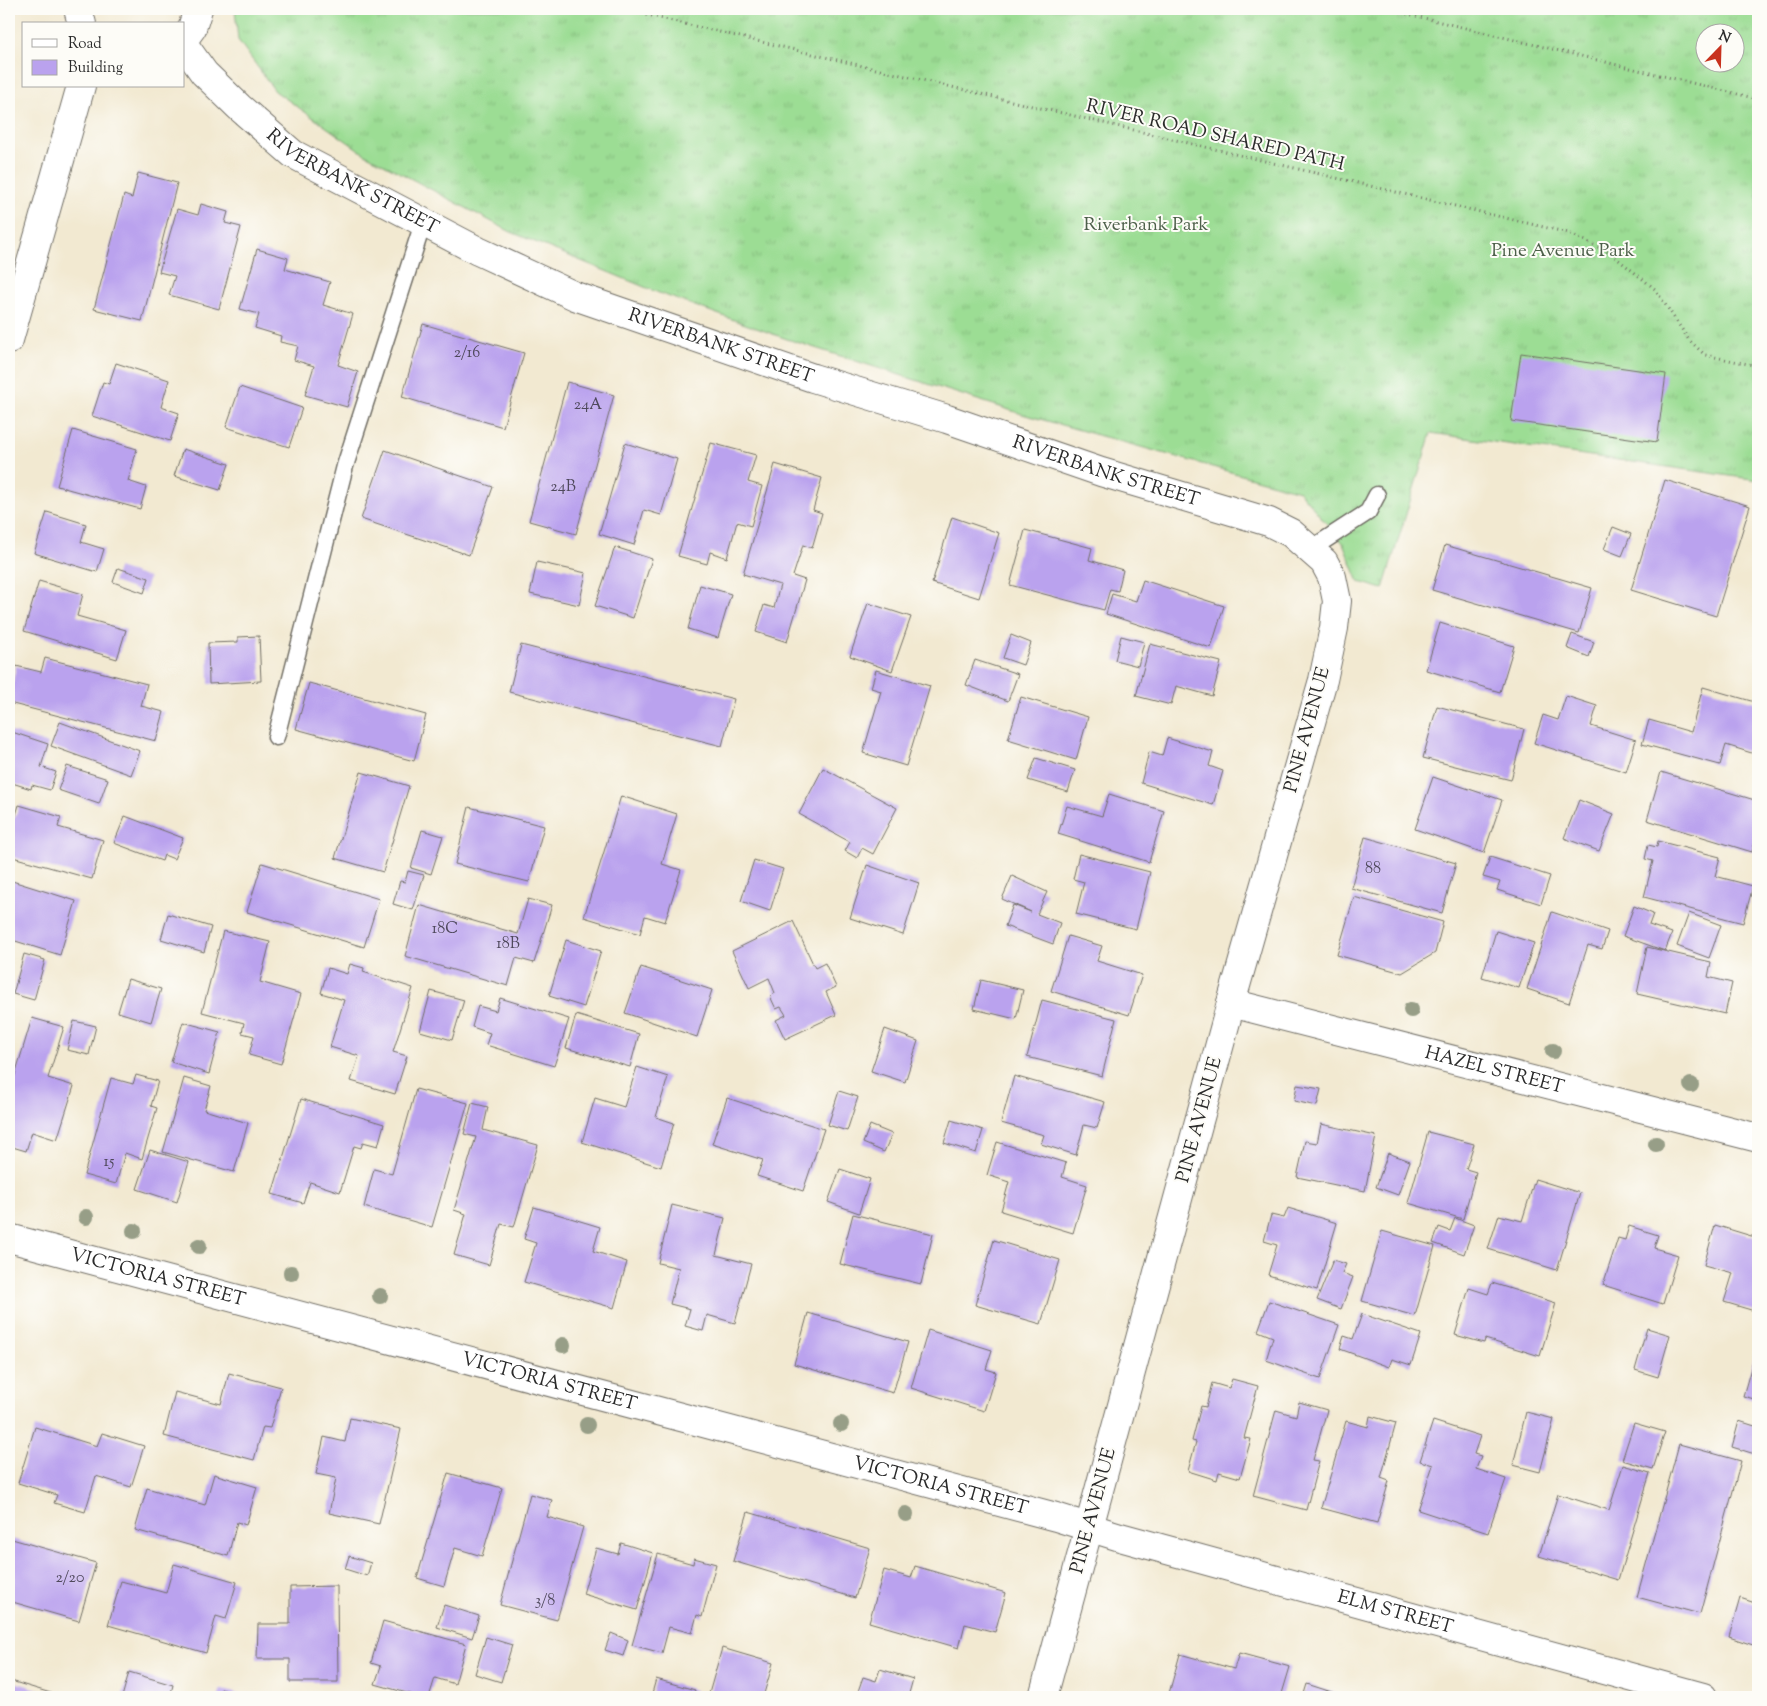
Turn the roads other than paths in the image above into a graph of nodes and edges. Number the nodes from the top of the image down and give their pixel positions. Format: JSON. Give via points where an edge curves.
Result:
{"nodes":[{"id":1,"x":78,"y":9,"type":"edge"},
{"id":2,"x":198,"y":9,"type":"edge"},
{"id":3,"x":81,"y":22,"type":"edge"},
{"id":4,"x":185,"y":38,"type":"edge"},
{"id":5,"x":185,"y":46,"type":"edge"},
{"id":6,"x":80,"y":88,"type":"edge"},
{"id":7,"x":423,"y":223,"type":"junction"},
{"id":8,"x":9,"y":340,"type":"edge"},
{"id":9,"x":1377,"y":495,"type":"dead end"},
{"id":10,"x":1311,"y":549,"type":"junction"},
{"id":11,"x":276,"y":737,"type":"dead end"},
{"id":12,"x":1232,"y":1003,"type":"junction"},
{"id":13,"x":1758,"y":1138,"type":"edge"},
{"id":14,"x":9,"y":1238,"type":"edge"},
{"id":15,"x":1089,"y":1527,"type":"junction"},
{"id":16,"x":1043,"y":1697,"type":"edge"},
{"id":17,"x":1703,"y":1697,"type":"edge"}],
"edges":[{"from":1,"to":3,"type":"street"},
{"from":2,"to":4,"type":"street"},
{"from":5,"to":7,"type":"street","name":"RIVERBANK STREET","via":[[204,73],[293,154]]},
{"from":6,"to":8,"type":"street"},
{"from":7,"to":10,"type":"street","name":"RIVERBANK STREET","via":[[575,296],[1101,472],[1269,522],[1292,533]]},
{"from":7,"to":11,"type":"lane","via":[[345,466]]},
{"from":9,"to":10,"type":"lane","via":[[1368,512]]},
{"from":10,"to":12,"type":"street","name":"PINE AVENUE","via":[[1324,562],[1332,577],[1337,601],[1334,628],[1323,680]]},
{"from":12,"to":13,"type":"street","name":"HAZEL STREET"},
{"from":12,"to":15,"type":"street","name":"PINE AVENUE"},
{"from":14,"to":15,"type":"street","name":"VICTORIA STREET"},
{"from":15,"to":16,"type":"street","name":"PINE AVENUE"},
{"from":15,"to":17,"type":"street","name":"ELM STREET"}]}
